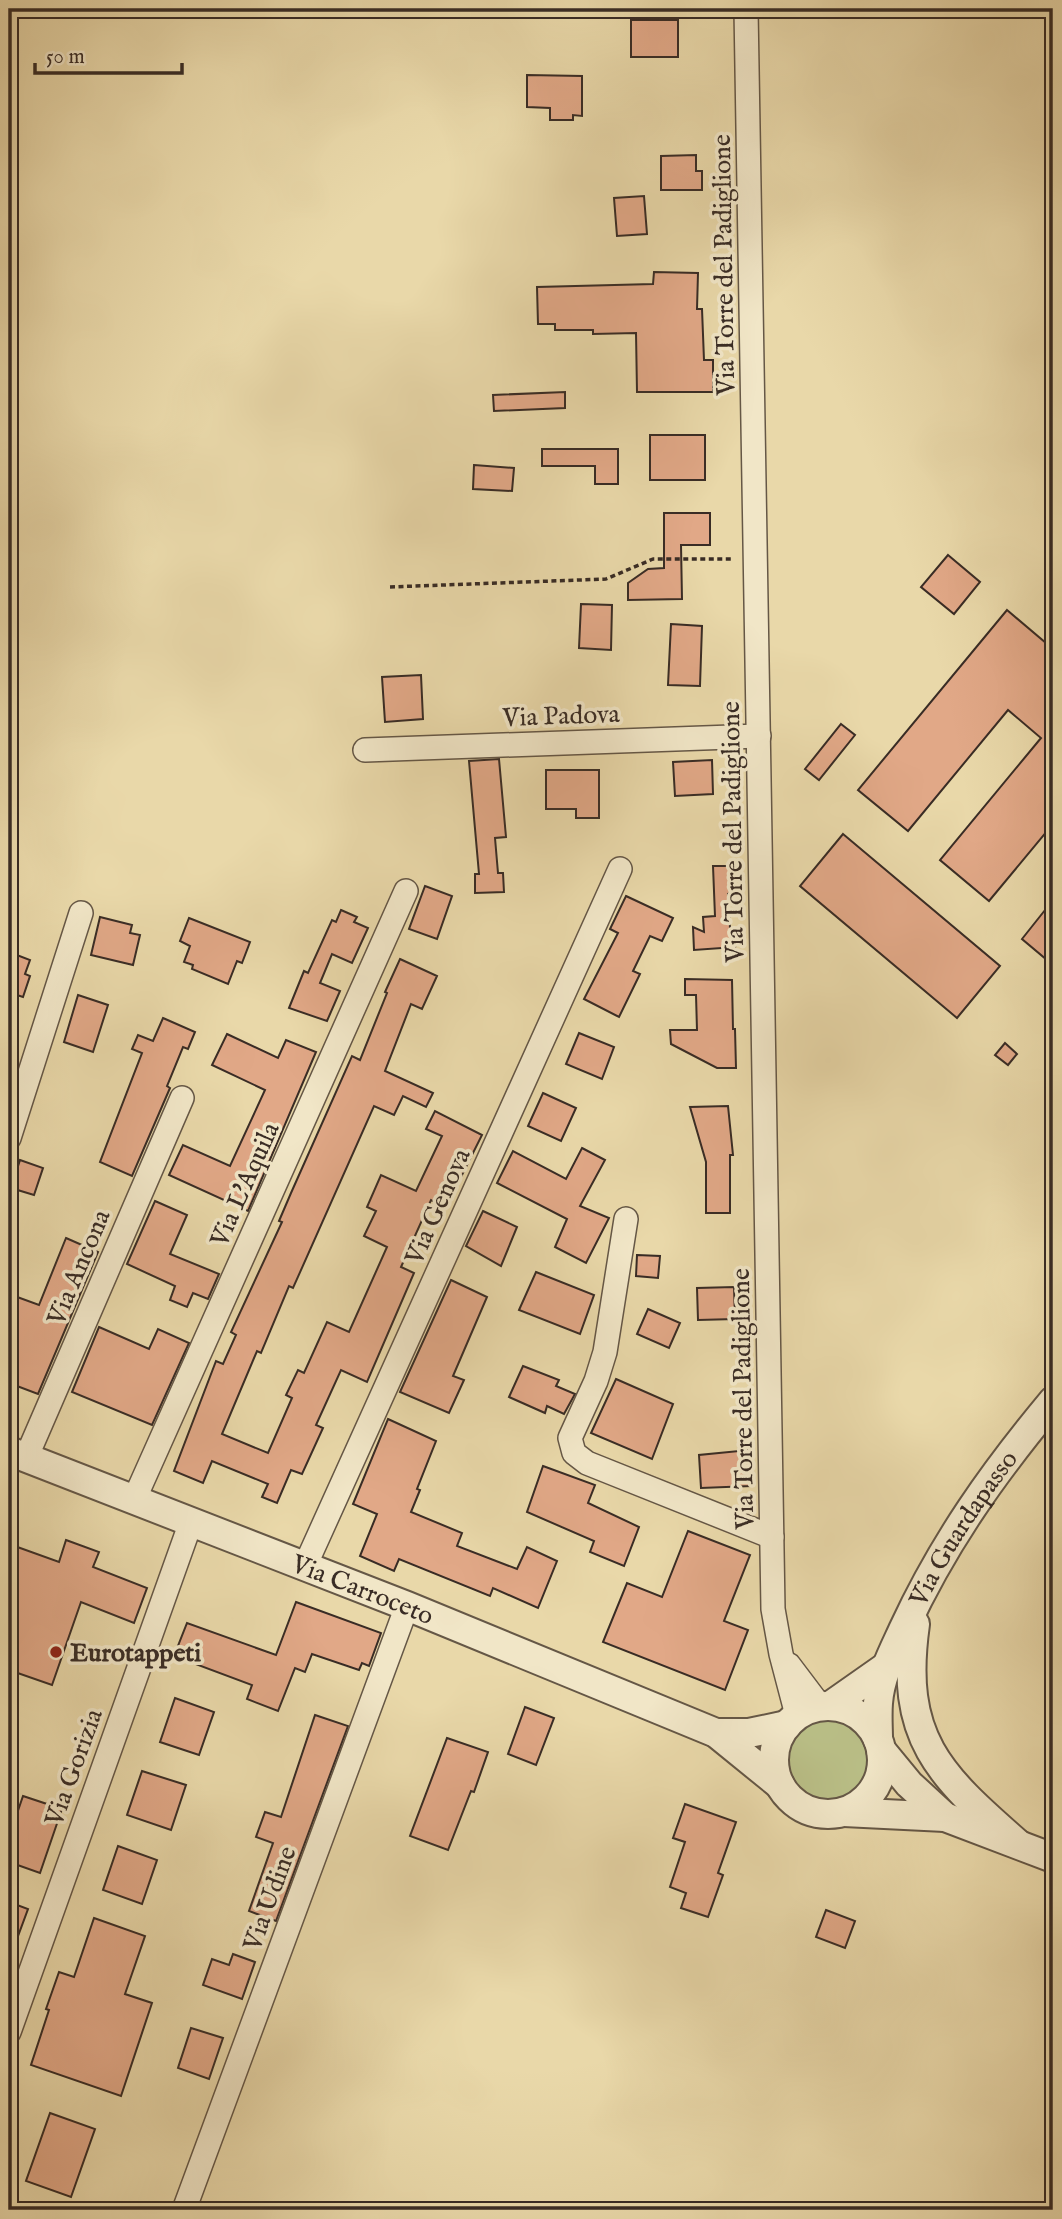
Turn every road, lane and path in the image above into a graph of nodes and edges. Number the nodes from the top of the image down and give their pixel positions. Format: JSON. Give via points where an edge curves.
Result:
{"nodes":[{"id":1,"x":746,"y":9,"type":"edge"},
{"id":2,"x":756,"y":559,"type":"junction"},
{"id":3,"x":390,"y":587,"type":"dead end"},
{"id":4,"x":759,"y":736,"type":"junction"},
{"id":5,"x":365,"y":750,"type":"dead end"},
{"id":6,"x":620,"y":869,"type":"dead end"},
{"id":7,"x":406,"y":891,"type":"dead end"},
{"id":8,"x":81,"y":913,"type":"dead end"},
{"id":9,"x":182,"y":1098,"type":"dead end"},
{"id":10,"x":9,"y":1138,"type":"edge"},
{"id":11,"x":626,"y":1219,"type":"dead end"},
{"id":12,"x":1053,"y":1401,"type":"edge"},
{"id":13,"x":17,"y":1454,"type":"edge"},
{"id":14,"x":134,"y":1500,"type":"junction"},
{"id":15,"x":191,"y":1522,"type":"junction"},
{"id":16,"x":772,"y":1537,"type":"junction"},
{"id":17,"x":305,"y":1566,"type":"junction"},
{"id":18,"x":919,"y":1597,"type":"junction"},
{"id":19,"x":407,"y":1606,"type":"junction"},
{"id":20,"x":887,"y":1666,"type":"junction"},
{"id":21,"x":809,"y":1713,"type":"junction"},
{"id":22,"x":716,"y":1733,"type":"junction"},
{"id":23,"x":880,"y":1745,"type":"junction"},
{"id":24,"x":780,"y":1785,"type":"junction"},
{"id":25,"x":844,"y":1812,"type":"junction"},
{"id":26,"x":946,"y":1817,"type":"junction"},
{"id":27,"x":1018,"y":1844,"type":"junction"},
{"id":28,"x":1053,"y":1858,"type":"edge"},
{"id":29,"x":9,"y":2032,"type":"edge"},
{"id":30,"x":184,"y":2210,"type":"edge"}],
"edges":[{"from":1,"to":2,"type":"street","name":"Via Torre del Padiglione"},
{"from":2,"to":3,"type":"path","via":[[653,559],[606,579]]},
{"from":2,"to":4,"type":"street","name":"Via Torre del Padiglione"},
{"from":4,"to":5,"type":"street","name":"Via Padova"},
{"from":4,"to":16,"type":"street","name":"Via Torre del Padiglione"},
{"from":6,"to":17,"type":"street","name":"Via Genova"},
{"from":7,"to":14,"type":"street","name":"Via L'Aquila"},
{"from":8,"to":10,"type":"street"},
{"from":9,"to":13,"type":"street","name":"Via Ancona"},
{"from":11,"to":16,"type":"street","via":[[605,1352],[571,1447],[592,1465]]},
{"from":12,"to":18,"type":"street","name":"Via Guardapasso","via":[[968,1511]]},
{"from":13,"to":14,"type":"street","name":"Via Carroceto"},
{"from":14,"to":15,"type":"street","name":"Via Carroceto"},
{"from":15,"to":17,"type":"street","name":"Via Carroceto"},
{"from":15,"to":29,"type":"street","name":"Via Gorizia"},
{"from":16,"to":21,"type":"street","name":"Via Torre del Padiglione","via":[[773,1609],[781,1654]]},
{"from":17,"to":19,"type":"street","name":"Via Carroceto"},
{"from":18,"to":20,"type":"street","name":"Via Guardapasso"},
{"from":18,"to":27,"type":"street","via":[[910,1658],[915,1709],[930,1753],[976,1807]]},
{"from":19,"to":22,"type":"street","name":"Via Carroceto"},
{"from":19,"to":30,"type":"street","name":"Via Udine"},
{"from":20,"to":21,"type":"street"},
{"from":20,"to":23,"type":"street","name":"Via Guardapasso","via":[[878,1702]]},
{"from":21,"to":22,"type":"street","name":"Via Carroceto","via":[[749,1733]]},
{"from":21,"to":23,"type":"street","via":[[846,1709],[871,1727]]},
{"from":21,"to":24,"type":"street","via":[[775,1747]]},
{"from":22,"to":24,"type":"street","name":"Via Carroceto"},
{"from":23,"to":25,"type":"street","via":[[880,1776],[875,1788]]},
{"from":23,"to":26,"type":"street","via":[[909,1784]]},
{"from":24,"to":25,"type":"street","via":[[807,1810]]},
{"from":25,"to":26,"type":"street"},
{"from":26,"to":27,"type":"street"},
{"from":27,"to":28,"type":"street"}]}
